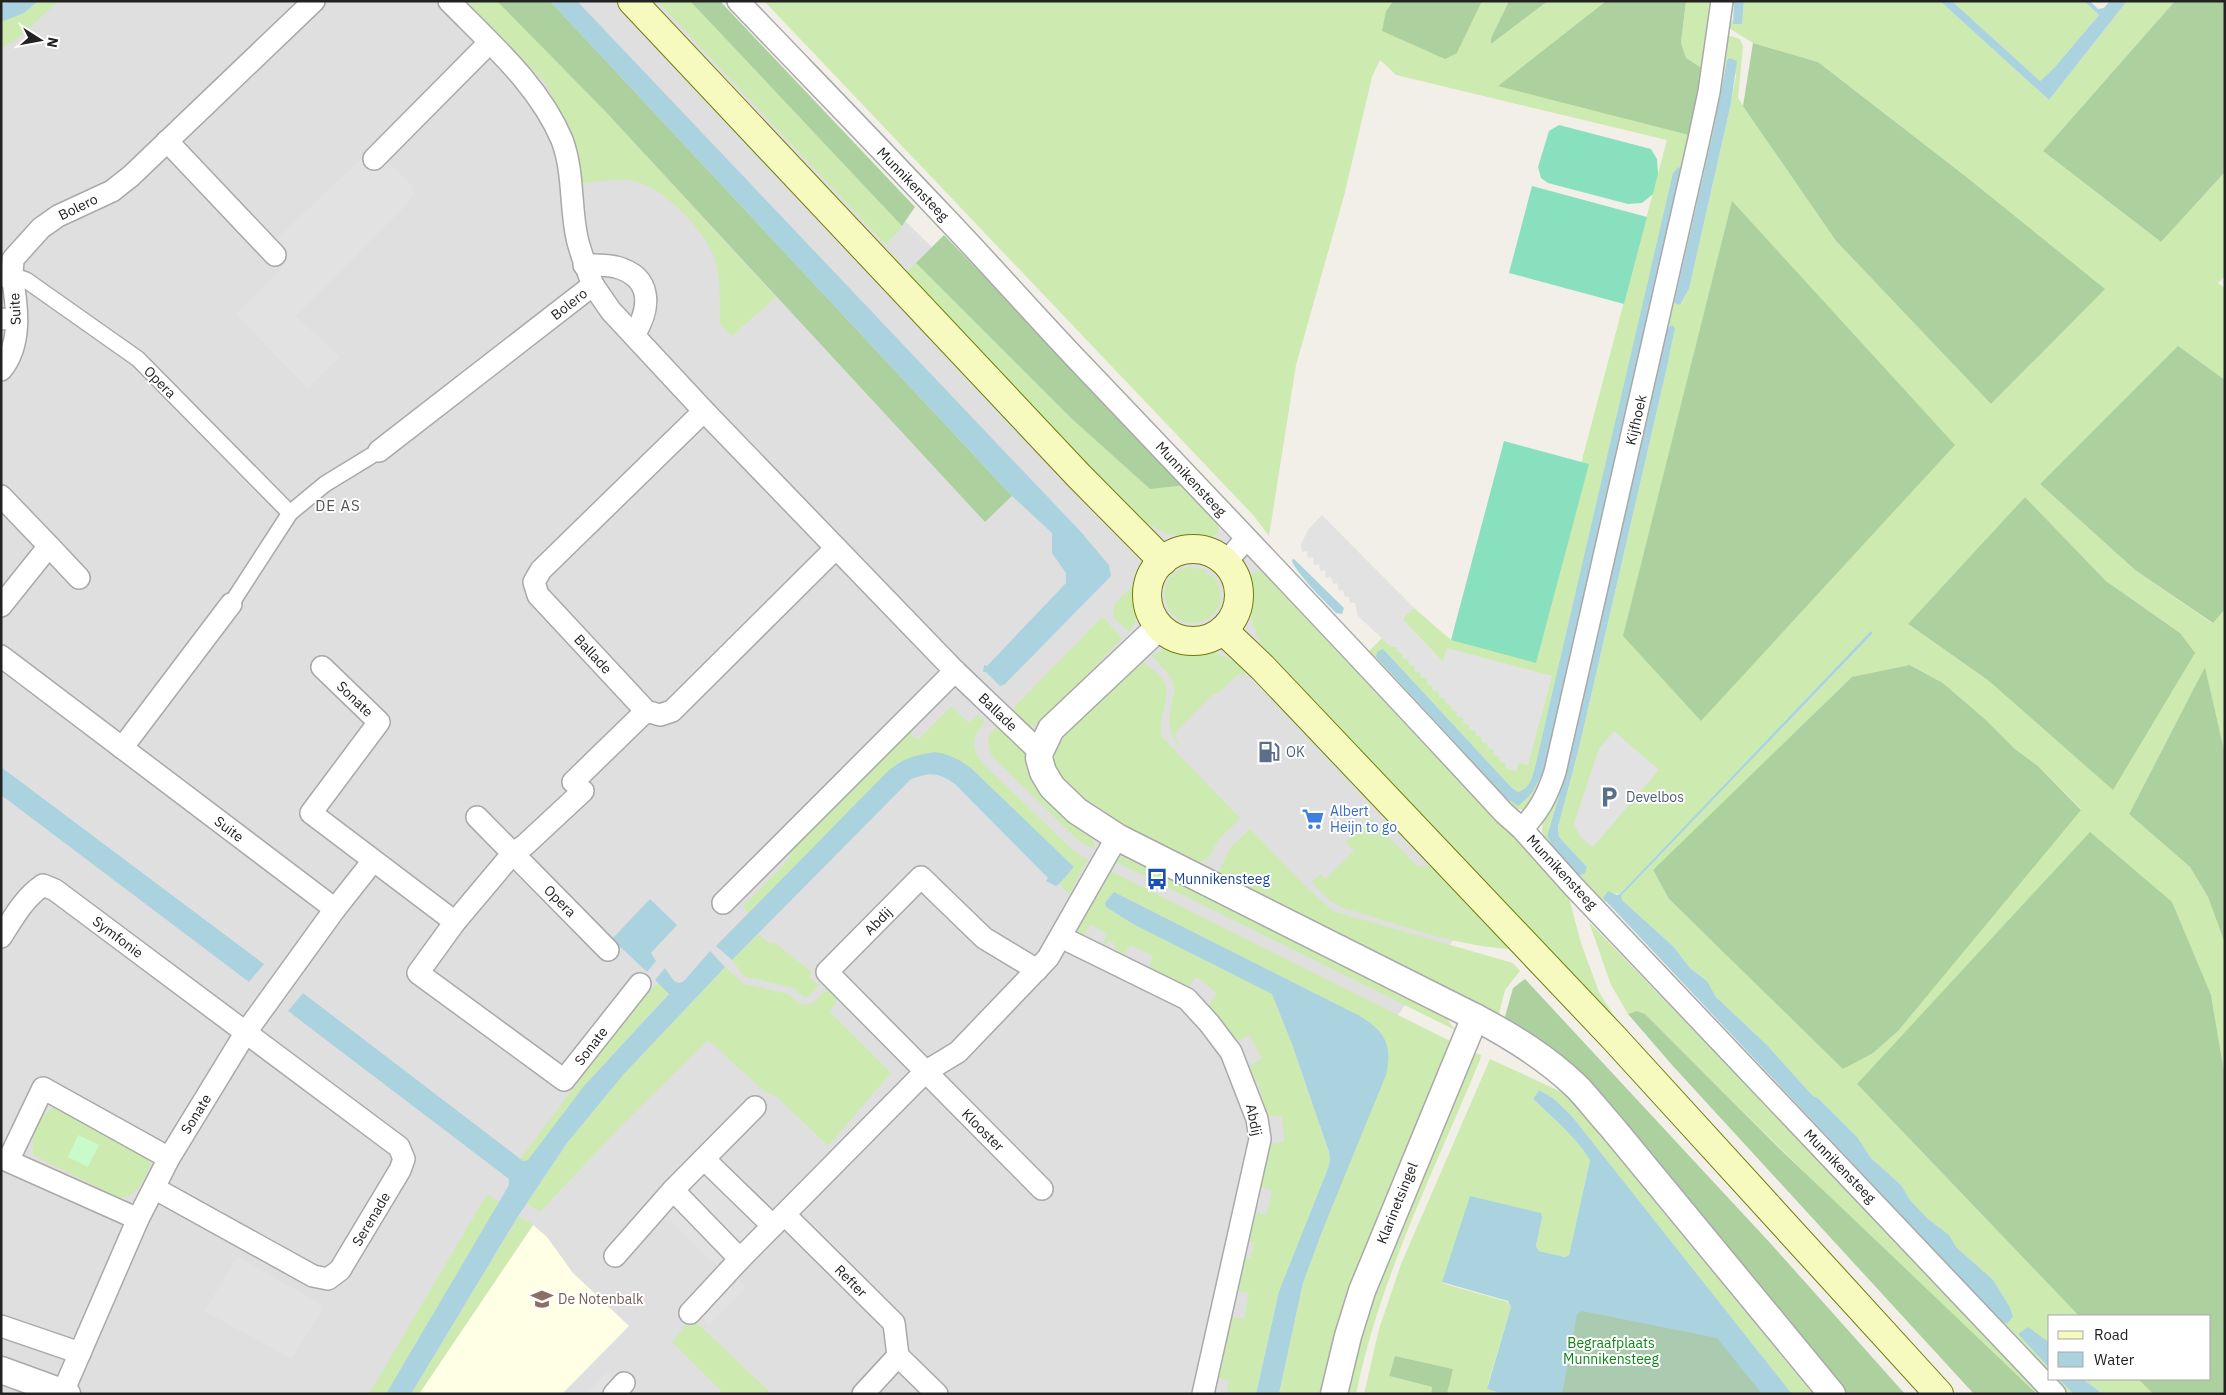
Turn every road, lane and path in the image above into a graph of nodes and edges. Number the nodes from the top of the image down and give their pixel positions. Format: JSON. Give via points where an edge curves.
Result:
{"nodes":[{"id":1,"x":314,"y":1,"type":"edge"},
{"id":2,"x":449,"y":1,"type":"edge"},
{"id":3,"x":632,"y":1,"type":"edge"},
{"id":4,"x":738,"y":1,"type":"edge"},
{"id":5,"x":1722,"y":1,"type":"edge"},
{"id":6,"x":489,"y":43,"type":"junction"},
{"id":7,"x":167,"y":141,"type":"junction"},
{"id":8,"x":374,"y":159,"type":"dead end"},
{"id":9,"x":274,"y":255,"type":"dead end"},
{"id":10,"x":584,"y":265,"type":"junction"},
{"id":11,"x":7,"y":275,"type":"edge"},
{"id":12,"x":593,"y":286,"type":"junction"},
{"id":13,"x":634,"y":335,"type":"junction"},
{"id":14,"x":1,"y":370,"type":"edge"},
{"id":15,"x":704,"y":411,"type":"junction"},
{"id":16,"x":378,"y":451,"type":"joint"},
{"id":17,"x":1,"y":496,"type":"edge"},
{"id":18,"x":290,"y":513,"type":"junction"},
{"id":19,"x":1246,"y":539,"type":"junction"},
{"id":20,"x":49,"y":546,"type":"junction"},
{"id":21,"x":836,"y":548,"type":"junction"},
{"id":22,"x":1162,"y":561,"type":"junction"},
{"id":23,"x":1225,"y":563,"type":"junction"},
{"id":24,"x":79,"y":578,"type":"dead end"},
{"id":25,"x":231,"y":604,"type":"joint"},
{"id":26,"x":1,"y":606,"type":"edge"},
{"id":27,"x":1159,"y":626,"type":"junction"},
{"id":28,"x":1222,"y":630,"type":"junction"},
{"id":29,"x":1,"y":656,"type":"edge"},
{"id":30,"x":322,"y":667,"type":"dead end"},
{"id":31,"x":955,"y":671,"type":"junction"},
{"id":32,"x":646,"y":711,"type":"junction"},
{"id":33,"x":122,"y":748,"type":"junction"},
{"id":34,"x":1040,"y":752,"type":"junction"},
{"id":35,"x":477,"y":817,"type":"dead end"},
{"id":36,"x":1522,"y":829,"type":"junction"},
{"id":37,"x":1116,"y":838,"type":"junction"},
{"id":38,"x":513,"y":853,"type":"junction"},
{"id":39,"x":373,"y":861,"type":"junction"},
{"id":40,"x":722,"y":903,"type":"dead end"},
{"id":41,"x":335,"y":909,"type":"junction"},
{"id":42,"x":456,"y":922,"type":"junction"},
{"id":43,"x":1,"y":937,"type":"edge"},
{"id":44,"x":1061,"y":937,"type":"junction"},
{"id":45,"x":608,"y":950,"type":"dead end"},
{"id":46,"x":1037,"y":970,"type":"junction"},
{"id":47,"x":640,"y":984,"type":"dead end"},
{"id":48,"x":1475,"y":1017,"type":"junction"},
{"id":49,"x":246,"y":1032,"type":"junction"},
{"id":50,"x":924,"y":1072,"type":"junction"},
{"id":51,"x":755,"y":1107,"type":"dead end"},
{"id":52,"x":169,"y":1158,"type":"junction"},
{"id":53,"x":704,"y":1159,"type":"junction"},
{"id":54,"x":154,"y":1188,"type":"junction"},
{"id":55,"x":1042,"y":1189,"type":"dead end"},
{"id":56,"x":674,"y":1190,"type":"junction"},
{"id":57,"x":138,"y":1219,"type":"junction"},
{"id":58,"x":779,"y":1220,"type":"junction"},
{"id":59,"x":615,"y":1256,"type":"dead end"},
{"id":60,"x":740,"y":1258,"type":"junction"},
{"id":61,"x":690,"y":1313,"type":"dead end"},
{"id":62,"x":1,"y":1326,"type":"edge"},
{"id":63,"x":80,"y":1353,"type":"junction"},
{"id":64,"x":898,"y":1356,"type":"junction"},
{"id":65,"x":1,"y":1370,"type":"edge"},
{"id":66,"x":65,"y":1393,"type":"edge"},
{"id":67,"x":863,"y":1394,"type":"edge"},
{"id":68,"x":937,"y":1394,"type":"edge"},
{"id":69,"x":1203,"y":1394,"type":"edge"},
{"id":70,"x":1334,"y":1394,"type":"edge"},
{"id":71,"x":1832,"y":1394,"type":"edge"},
{"id":72,"x":1939,"y":1394,"type":"edge"},
{"id":73,"x":2055,"y":1394,"type":"edge"}],
"edges":[{"from":1,"to":7,"type":"street","name":"Bolero"},
{"from":2,"to":6,"type":"street","name":"Bolero"},
{"from":3,"to":22,"type":"main road"},
{"from":4,"to":19,"type":"street","name":"Munnikensteeg"},
{"from":5,"to":36,"type":"street","name":"Kijfhoek","via":[[1700,139],[1555,772],[1539,810]]},
{"from":6,"to":8,"type":"street"},
{"from":6,"to":10,"type":"street","name":"Bolero","via":[[528,84],[562,140],[571,176],[577,237]]},
{"from":7,"to":9,"type":"street"},
{"from":7,"to":11,"type":"street","name":"Bolero","via":[[112,191],[58,216],[41,228],[13,259]]},
{"from":10,"to":12,"type":"street","name":"Bolero"},
{"from":10,"to":13,"type":"street","via":[[617,267],[634,275],[645,290],[647,306]]},
{"from":11,"to":14,"type":"street","name":"Suite","via":[[16,296],[15,340]]},
{"from":11,"to":18,"type":"street","name":"Opera","via":[[26,280],[138,359]]},
{"from":12,"to":13,"type":"street","name":"Ballade","via":[[611,312]]},
{"from":12,"to":16,"type":"street","name":"Bolero"},
{"from":13,"to":15,"type":"street","name":"Ballade"},
{"from":15,"to":21,"type":"street","name":"Ballade"},
{"from":15,"to":32,"type":"street","name":"Ballade","via":[[541,570],[534,582],[538,595]]},
{"from":16,"to":18,"type":"street","via":[[325,484]]},
{"from":17,"to":20,"type":"street"},
{"from":18,"to":25,"type":"street"},
{"from":19,"to":23,"type":"street"},
{"from":19,"to":36,"type":"street","name":"Munnikensteeg"},
{"from":20,"to":24,"type":"street"},
{"from":20,"to":26,"type":"street"},
{"from":21,"to":31,"type":"street","name":"Ballade"},
{"from":21,"to":32,"type":"street","via":[[672,711],[660,715]]},
{"from":22,"to":23,"type":"main road","via":[[1177,552],[1194,549]]},
{"from":22,"to":27,"type":"main road","via":[[1153,572],[1147,600]]},
{"from":23,"to":28,"type":"main road","via":[[1236,581],[1238,592],[1235,612]]},
{"from":25,"to":33,"type":"street"},
{"from":27,"to":28,"type":"main road","via":[[1170,635],[1190,640],[1211,637]]},
{"from":27,"to":34,"type":"street","via":[[1051,729]]},
{"from":28,"to":72,"type":"main road","via":[[1262,667],[1614,1038]]},
{"from":29,"to":33,"type":"street","name":"Suite"},
{"from":30,"to":39,"type":"street","name":"Sonate","via":[[379,722],[310,813]]},
{"from":31,"to":34,"type":"street","name":"Ballade"},
{"from":31,"to":40,"type":"street"},
{"from":32,"to":38,"type":"street","via":[[525,844]]},
{"from":33,"to":41,"type":"street","name":"Suite"},
{"from":34,"to":37,"type":"street","via":[[1043,772],[1052,787],[1077,811]]},
{"from":35,"to":38,"type":"street","name":"Opera"},
{"from":36,"to":73,"type":"street","name":"Munnikensteeg"},
{"from":37,"to":44,"type":"street"},
{"from":37,"to":48,"type":"street"},
{"from":38,"to":42,"type":"street","name":"Sonate"},
{"from":38,"to":45,"type":"street","name":"Opera"},
{"from":39,"to":41,"type":"street","name":"Sonate"},
{"from":39,"to":42,"type":"street","name":"Sonate"},
{"from":41,"to":49,"type":"street","name":"Sonate"},
{"from":42,"to":47,"type":"street","name":"Sonate","via":[[418,972],[564,1080]]},
{"from":43,"to":49,"type":"street","name":"Symfonie","via":[[21,905],[43,885],[55,890]]},
{"from":44,"to":46,"type":"street"},
{"from":44,"to":69,"type":"street","name":"Abdij","via":[[1187,999],[1231,1052],[1257,1119],[1260,1139]]},
{"from":46,"to":50,"type":"street","via":[[958,1052]]},
{"from":46,"to":50,"type":"street","name":"Abdij","via":[[984,938],[921,877],[827,972]]},
{"from":48,"to":70,"type":"street","name":"Klarinetsingel","via":[[1362,1291]]},
{"from":48,"to":71,"type":"street","via":[[1548,1061],[1576,1086]]},
{"from":49,"to":52,"type":"street","name":"Sonate"},
{"from":49,"to":54,"type":"street","name":"Serenade","via":[[399,1147],[404,1159],[400,1170],[340,1270],[328,1279],[314,1276]]},
{"from":50,"to":55,"type":"street","name":"Klooster"},
{"from":50,"to":58,"type":"street"},
{"from":51,"to":53,"type":"street"},
{"from":52,"to":54,"type":"street","name":"Sonate"},
{"from":52,"to":57,"type":"street","via":[[43,1088],[8,1161]]},
{"from":53,"to":56,"type":"street"},
{"from":53,"to":58,"type":"street"},
{"from":54,"to":57,"type":"street","name":"Sonate"},
{"from":56,"to":59,"type":"street"},
{"from":56,"to":60,"type":"street"},
{"from":57,"to":63,"type":"street","name":"Sonate"},
{"from":58,"to":60,"type":"street"},
{"from":58,"to":64,"type":"street","name":"Refter","via":[[894,1323]]},
{"from":60,"to":61,"type":"street"},
{"from":62,"to":63,"type":"street"},
{"from":63,"to":66,"type":"street","name":"Sonate"},
{"from":64,"to":67,"type":"street"},
{"from":64,"to":68,"type":"street"},
{"from":65,"to":66,"type":"street"}]}
